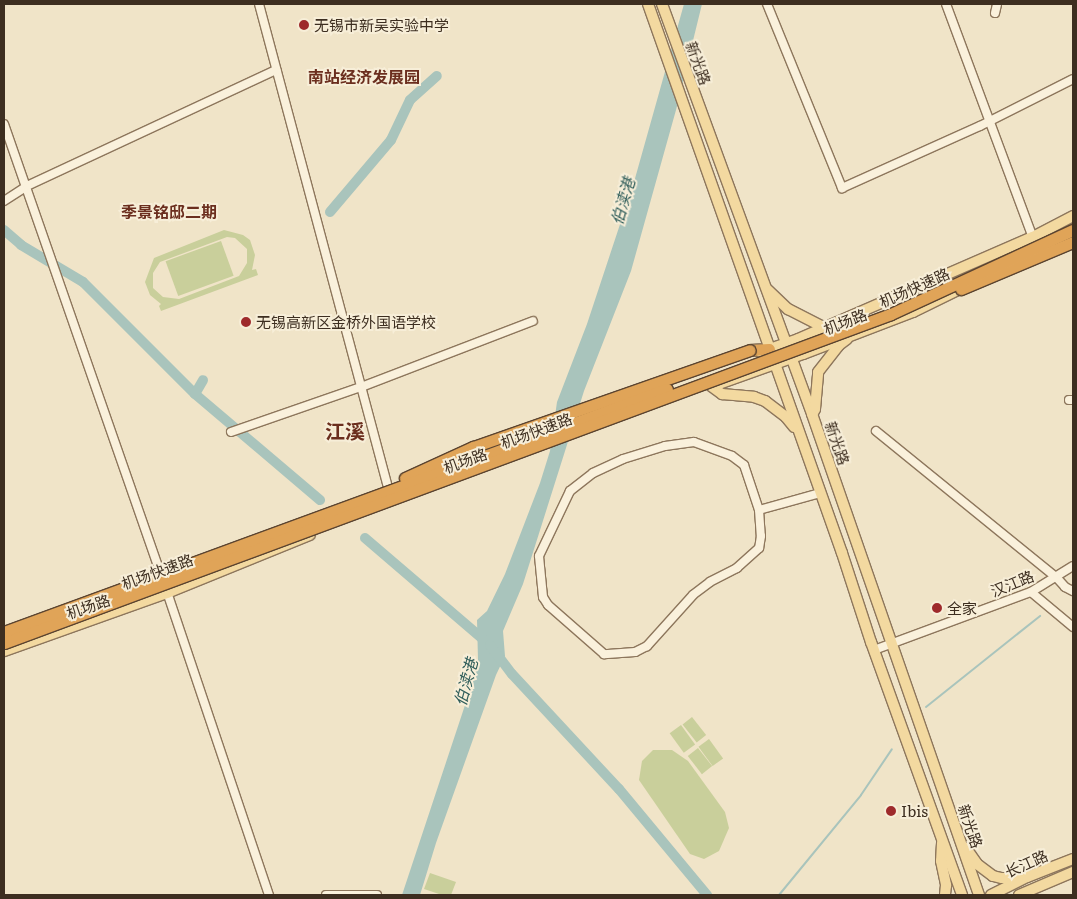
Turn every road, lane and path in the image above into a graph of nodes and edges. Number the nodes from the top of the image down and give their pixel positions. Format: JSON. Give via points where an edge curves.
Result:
{"nodes":[{"id":1,"x":259,"y":4,"type":"edge"},
{"id":2,"x":648,"y":4,"type":"edge"},
{"id":3,"x":662,"y":4,"type":"edge"},
{"id":4,"x":767,"y":4,"type":"edge"},
{"id":5,"x":946,"y":4,"type":"edge"},
{"id":6,"x":998,"y":4,"type":"edge"},
{"id":7,"x":995,"y":13,"type":"dead end"},
{"id":8,"x":276,"y":70,"type":"junction"},
{"id":9,"x":1073,"y":79,"type":"edge"},
{"id":10,"x":990,"y":121,"type":"junction"},
{"id":11,"x":4,"y":124,"type":"edge"},
{"id":12,"x":27,"y":186,"type":"junction"},
{"id":13,"x":4,"y":201,"type":"edge"},
{"id":14,"x":1073,"y":216,"type":"edge"},
{"id":15,"x":1073,"y":222,"type":"edge"},
{"id":16,"x":1073,"y":230,"type":"edge"},
{"id":17,"x":1073,"y":235,"type":"edge"},
{"id":18,"x":1033,"y":237,"type":"junction"},
{"id":19,"x":1073,"y":242,"type":"edge"},
{"id":20,"x":1038,"y":252,"type":"junction"},
{"id":21,"x":766,"y":287,"type":"junction"},
{"id":22,"x":750,"y":295,"type":"junction"},
{"id":23,"x":892,"y":314,"type":"junction"},
{"id":24,"x":533,"y":321,"type":"dead end"},
{"id":25,"x":823,"y":327,"type":"junction"},
{"id":26,"x":853,"y":334,"type":"junction"},
{"id":27,"x":786,"y":343,"type":"junction"},
{"id":28,"x":770,"y":349,"type":"junction"},
{"id":29,"x":791,"y":358,"type":"junction"},
{"id":30,"x":775,"y":364,"type":"junction"},
{"id":31,"x":711,"y":386,"type":"junction"},
{"id":32,"x":361,"y":387,"type":"junction"},
{"id":33,"x":812,"y":414,"type":"junction"},
{"id":34,"x":876,"y":431,"type":"dead end"},
{"id":35,"x":231,"y":432,"type":"dead end"},
{"id":36,"x":798,"y":433,"type":"junction"},
{"id":37,"x":388,"y":486,"type":"junction"},
{"id":38,"x":820,"y":493,"type":"junction"},
{"id":39,"x":375,"y":495,"type":"junction"},
{"id":40,"x":392,"y":502,"type":"junction"},
{"id":41,"x":759,"y":510,"type":"junction"},
{"id":42,"x":1073,"y":566,"type":"edge"},
{"id":43,"x":160,"y":572,"type":"junction"},
{"id":44,"x":1057,"y":578,"type":"junction"},
{"id":45,"x":1073,"y":591,"type":"edge"},
{"id":46,"x":1031,"y":592,"type":"junction"},
{"id":47,"x":167,"y":593,"type":"junction"},
{"id":48,"x":4,"y":627,"type":"edge"},
{"id":49,"x":1073,"y":627,"type":"edge"},
{"id":50,"x":4,"y":632,"type":"edge"},
{"id":51,"x":891,"y":644,"type":"junction"},
{"id":52,"x":4,"y":645,"type":"edge"},
{"id":53,"x":874,"y":650,"type":"junction"},
{"id":54,"x":4,"y":651,"type":"edge"},
{"id":55,"x":942,"y":840,"type":"junction"},
{"id":56,"x":961,"y":841,"type":"junction"},
{"id":57,"x":1073,"y":859,"type":"edge"},
{"id":58,"x":1073,"y":872,"type":"edge"},
{"id":59,"x":1027,"y":877,"type":"junction"},
{"id":60,"x":269,"y":895,"type":"edge"},
{"id":61,"x":326,"y":895,"type":"edge"},
{"id":62,"x":376,"y":895,"type":"edge"},
{"id":63,"x":945,"y":895,"type":"edge"},
{"id":64,"x":962,"y":895,"type":"edge"},
{"id":65,"x":979,"y":895,"type":"edge"},
{"id":66,"x":991,"y":895,"type":"edge"},
{"id":67,"x":1020,"y":895,"type":"edge"}],
"edges":[{"from":1,"to":8,"type":"street"},
{"from":2,"to":22,"type":"main road","name":"新光路"},
{"from":3,"to":21,"type":"main road","name":"新光路"},
{"from":4,"to":10,"type":"street","via":[[842,188]]},
{"from":5,"to":10,"type":"street"},
{"from":6,"to":7,"type":"street"},
{"from":8,"to":12,"type":"street"},
{"from":8,"to":32,"type":"street"},
{"from":9,"to":10,"type":"street"},
{"from":10,"to":18,"type":"street"},
{"from":11,"to":12,"type":"street"},
{"from":12,"to":13,"type":"street"},
{"from":12,"to":43,"type":"street"},
{"from":14,"to":18,"type":"main road","name":"机场路"},
{"from":15,"to":39,"type":"highway","name":"机场快速路","bridge":true,"via":[[888,308]]},
{"from":16,"to":23,"type":"highway","name":"机场快速路","bridge":true},
{"from":17,"to":20,"type":"main road","name":"机场路"},
{"from":18,"to":20,"type":"street"},
{"from":18,"to":25,"type":"main road","name":"机场路"},
{"from":19,"to":23,"type":"highway","bridge":true,"via":[[991,278]]},
{"from":20,"to":26,"type":"main road","name":"机场路","via":[[913,312]]},
{"from":21,"to":22,"type":"main road","via":[[761,298]]},
{"from":21,"to":25,"type":"main road","via":[[788,309]]},
{"from":21,"to":27,"type":"main road","name":"新光路"},
{"from":22,"to":28,"type":"main road","name":"新光路"},
{"from":23,"to":52,"type":"highway","name":"机场快速路","bridge":true},
{"from":24,"to":32,"type":"street"},
{"from":25,"to":27,"type":"main road","name":"机场路"},
{"from":26,"to":29,"type":"main road","name":"机场路"},
{"from":26,"to":33,"type":"main road","via":[[839,345],[818,372]]},
{"from":27,"to":28,"type":"main road","name":"机场路"},
{"from":27,"to":29,"type":"main road","name":"新光路"},
{"from":28,"to":30,"type":"main road","name":"新光路"},
{"from":28,"to":37,"type":"main road","name":"机场路","via":[[426,469]]},
{"from":28,"to":39,"type":"highway","bridge":true,"via":[[750,350],[473,447],[420,470]]},
{"from":29,"to":30,"type":"main road","name":"机场路"},
{"from":29,"to":33,"type":"main road","name":"新光路"},
{"from":30,"to":31,"type":"main road","name":"机场路"},
{"from":30,"to":36,"type":"main road","name":"新光路"},
{"from":31,"to":36,"type":"main road","via":[[722,394],[765,401],[786,417]]},
{"from":31,"to":40,"type":"main road","name":"机场路"},
{"from":32,"to":35,"type":"street"},
{"from":32,"to":37,"type":"street"},
{"from":33,"to":51,"type":"main road","name":"新光路"},
{"from":34,"to":44,"type":"street"},
{"from":36,"to":38,"type":"main road","name":"新光路"},
{"from":37,"to":40,"type":"street"},
{"from":37,"to":43,"type":"main road","name":"机场路"},
{"from":38,"to":41,"type":"street"},
{"from":38,"to":53,"type":"main road","name":"新光路"},
{"from":39,"to":50,"type":"highway","name":"机场快速路","bridge":true},
{"from":40,"to":47,"type":"main road","name":"机场路"},
{"from":41,"to":41,"type":"street","via":[[744,465],[732,456],[694,442],[665,446],[623,459],[593,473],[570,491],[539,556],[543,598],[604,654],[635,652],[647,646],[693,595],[737,568],[759,548]]},
{"from":42,"to":44,"type":"street","name":"汉江路"},
{"from":43,"to":47,"type":"street"},
{"from":43,"to":48,"type":"main road","name":"机场路"},
{"from":44,"to":45,"type":"street"},
{"from":44,"to":46,"type":"street","name":"汉江路"},
{"from":46,"to":49,"type":"street"},
{"from":46,"to":51,"type":"street","name":"汉江路"},
{"from":47,"to":54,"type":"main road","name":"机场路"},
{"from":47,"to":60,"type":"street"},
{"from":51,"to":53,"type":"street","name":"汉江路"},
{"from":51,"to":56,"type":"main road","name":"新光路"},
{"from":53,"to":55,"type":"main road","name":"新光路"},
{"from":55,"to":63,"type":"main road"},
{"from":55,"to":64,"type":"main road","name":"新光路"},
{"from":56,"to":59,"type":"main road","via":[[977,864],[993,876]]},
{"from":56,"to":65,"type":"main road","name":"新光路"},
{"from":57,"to":59,"type":"main road","name":"长江路"},
{"from":58,"to":67,"type":"main road","name":"长江路"},
{"from":59,"to":66,"type":"main road","name":"长江路"},
{"from":61,"to":62,"type":"street"}]}
